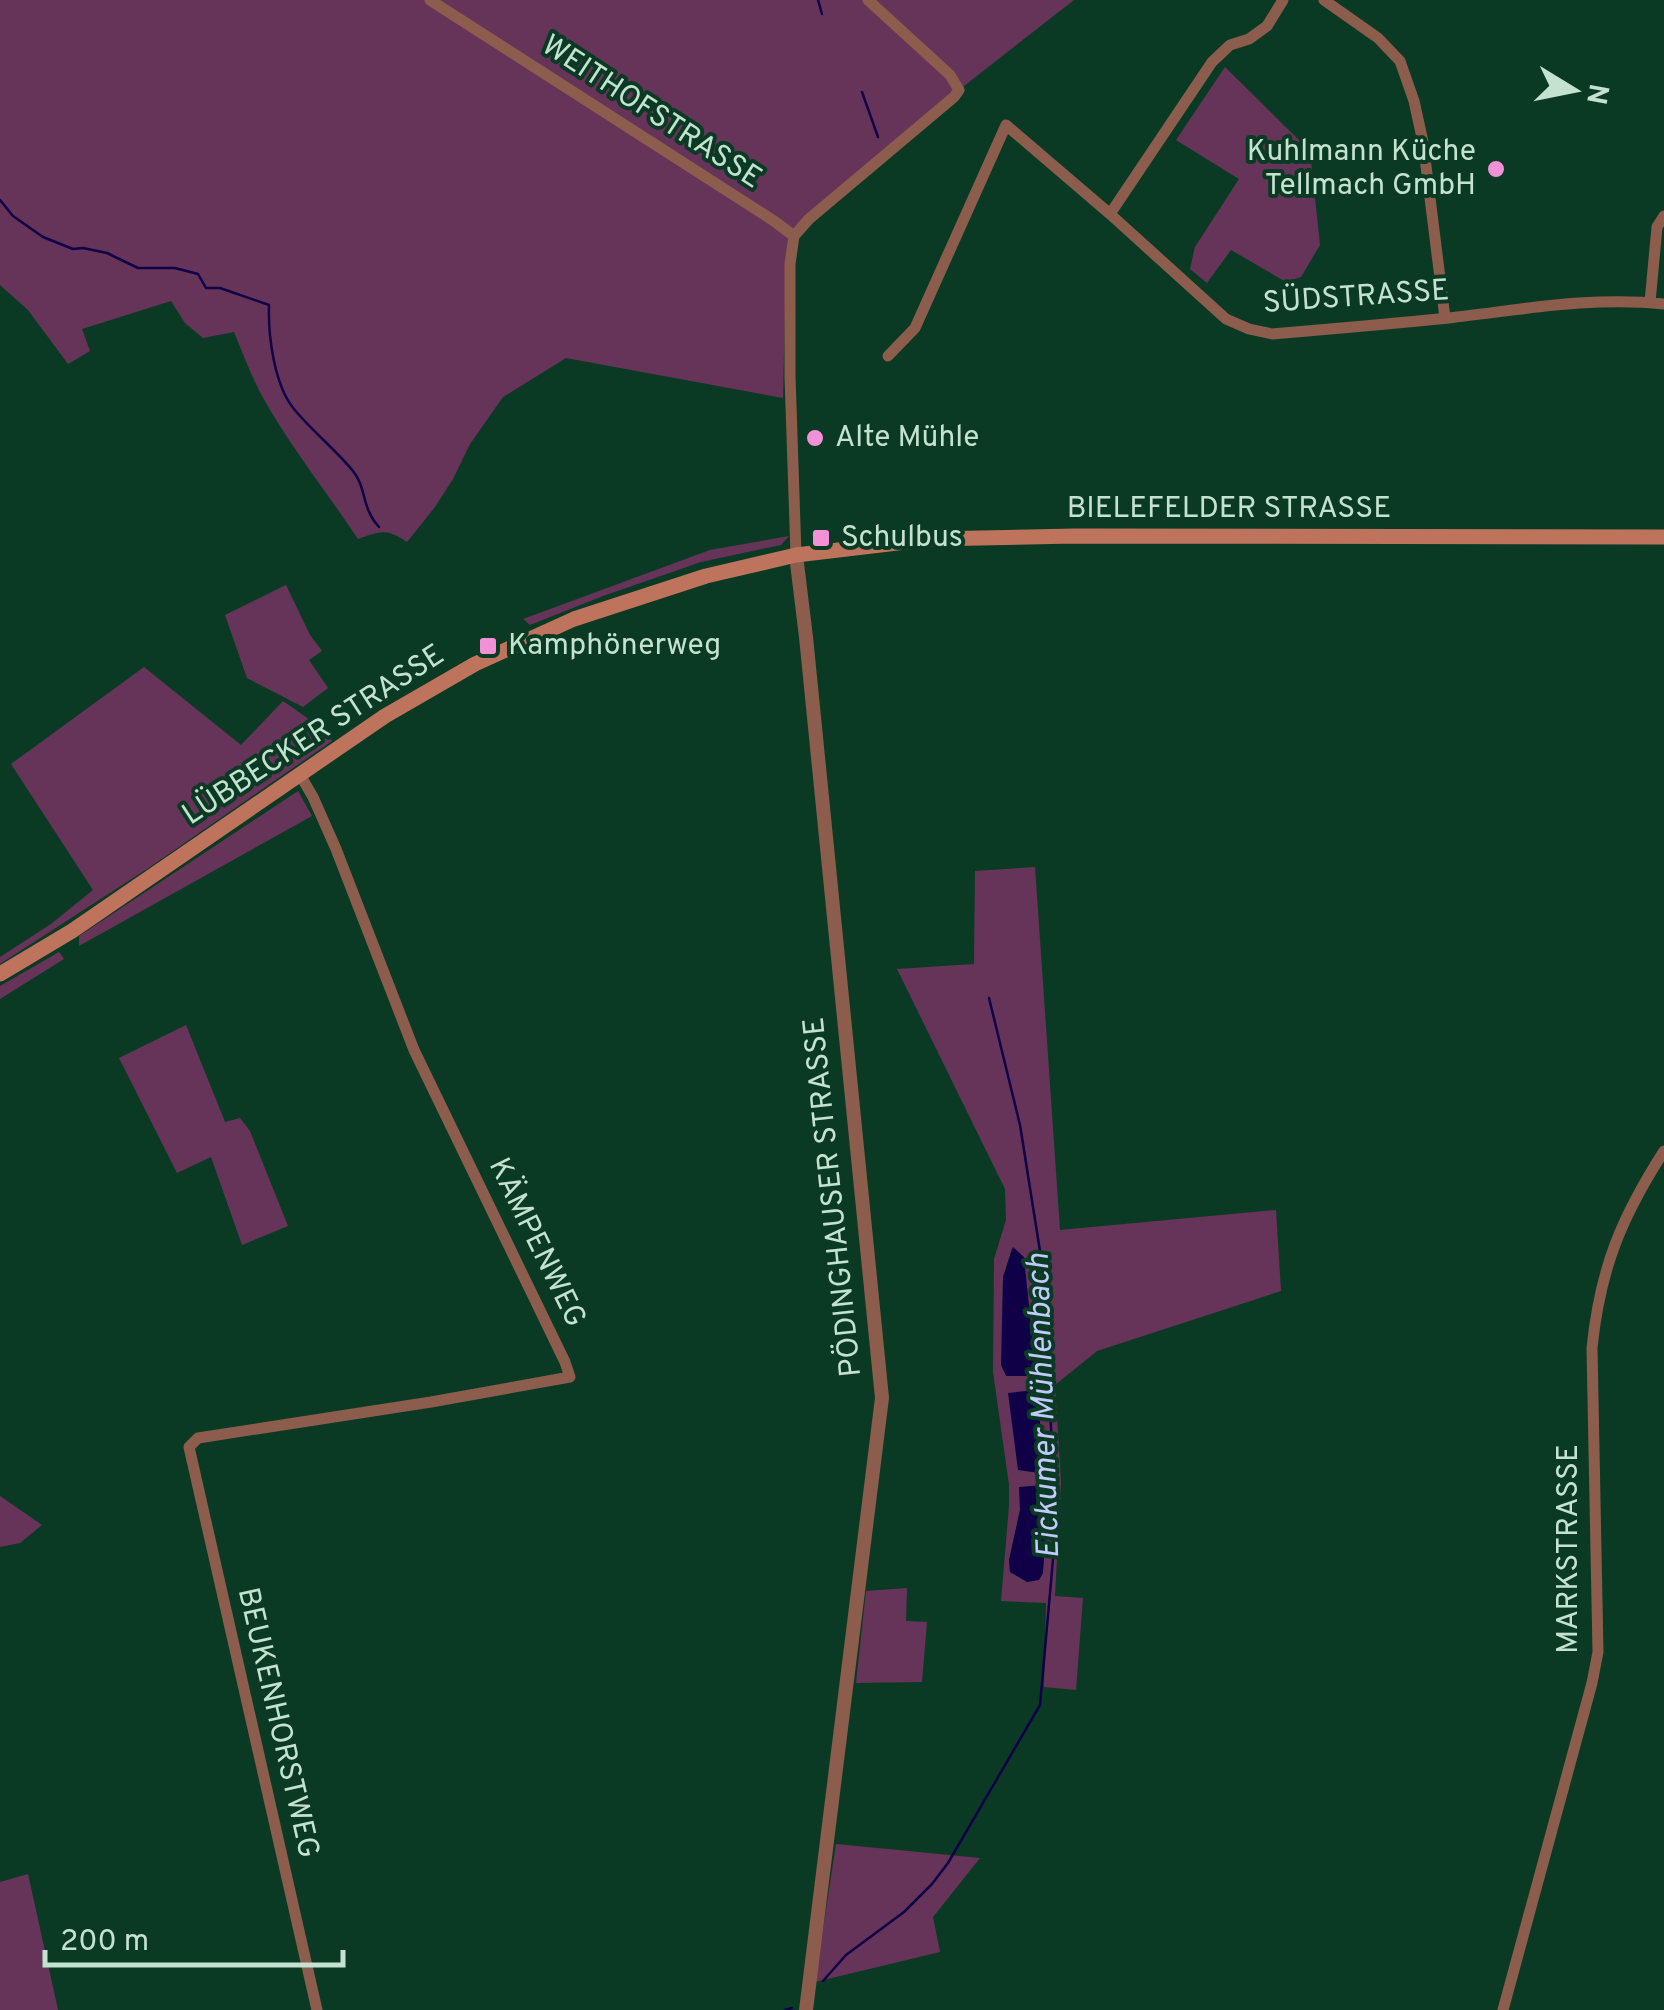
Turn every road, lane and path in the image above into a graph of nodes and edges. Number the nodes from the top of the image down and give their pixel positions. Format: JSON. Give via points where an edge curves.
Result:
{"nodes":[{"id":1,"x":430,"y":0,"type":"edge"},
{"id":2,"x":868,"y":0,"type":"edge"},
{"id":3,"x":1283,"y":0,"type":"edge"},
{"id":4,"x":1324,"y":0,"type":"edge"},
{"id":5,"x":1110,"y":214,"type":"junction"},
{"id":6,"x":1664,"y":216,"type":"edge"},
{"id":7,"x":794,"y":236,"type":"junction"},
{"id":8,"x":1657,"y":303,"type":"edge"},
{"id":9,"x":1445,"y":318,"type":"junction"},
{"id":10,"x":888,"y":356,"type":"dead end"},
{"id":11,"x":1664,"y":537,"type":"edge"},
{"id":12,"x":796,"y":555,"type":"junction"},
{"id":13,"x":299,"y":773,"type":"junction"},
{"id":14,"x":0,"y":974,"type":"edge"},
{"id":15,"x":1664,"y":1151,"type":"edge"},
{"id":16,"x":189,"y":1446,"type":"joint"},
{"id":17,"x":317,"y":2010,"type":"edge"},
{"id":18,"x":806,"y":2010,"type":"edge"},
{"id":19,"x":1503,"y":2010,"type":"edge"}],
"edges":[{"from":1,"to":7,"type":"street","name":"WEITHOFSTRASSE"},
{"from":2,"to":7,"type":"street","via":[[958,90]]},
{"from":3,"to":5,"type":"street","via":[[1266,26],[1212,62]]},
{"from":4,"to":9,"type":"street","via":[[1400,61],[1423,142]]},
{"from":5,"to":9,"type":"street","name":"SÜDSTRASSE","via":[[1226,318],[1250,329],[1272,334]]},
{"from":5,"to":10,"type":"street","name":"SÜDSTRASSE","via":[[1006,124],[915,328]]},
{"from":6,"to":8,"type":"street","via":[[1658,228]]},
{"from":7,"to":12,"type":"street","name":"PÖDINGHAUSER STRASSE"},
{"from":8,"to":9,"type":"street","name":"SÜDSTRASSE","via":[[1561,304]]},
{"from":11,"to":12,"type":"main road","name":"BIELEFELDER STRASSE","via":[[931,538]]},
{"from":12,"to":13,"type":"main road","name":"LÜBBECKER STRASSE","via":[[617,603],[526,640],[385,716]]},
{"from":12,"to":18,"type":"street","name":"PÖDINGHAUSER STRASSE","via":[[882,1398]]},
{"from":13,"to":14,"type":"main road","name":"LÜBBECKER STRASSE"},
{"from":13,"to":16,"type":"street","name":"KÄMPENWEG","via":[[336,848],[414,1050],[570,1377],[198,1438]]},
{"from":15,"to":19,"type":"street","name":"MARKSTRASSE","via":[[1627,1214],[1596,1306],[1598,1652]]},
{"from":16,"to":17,"type":"street","name":"BEUKENHORSTWEG"}]}
